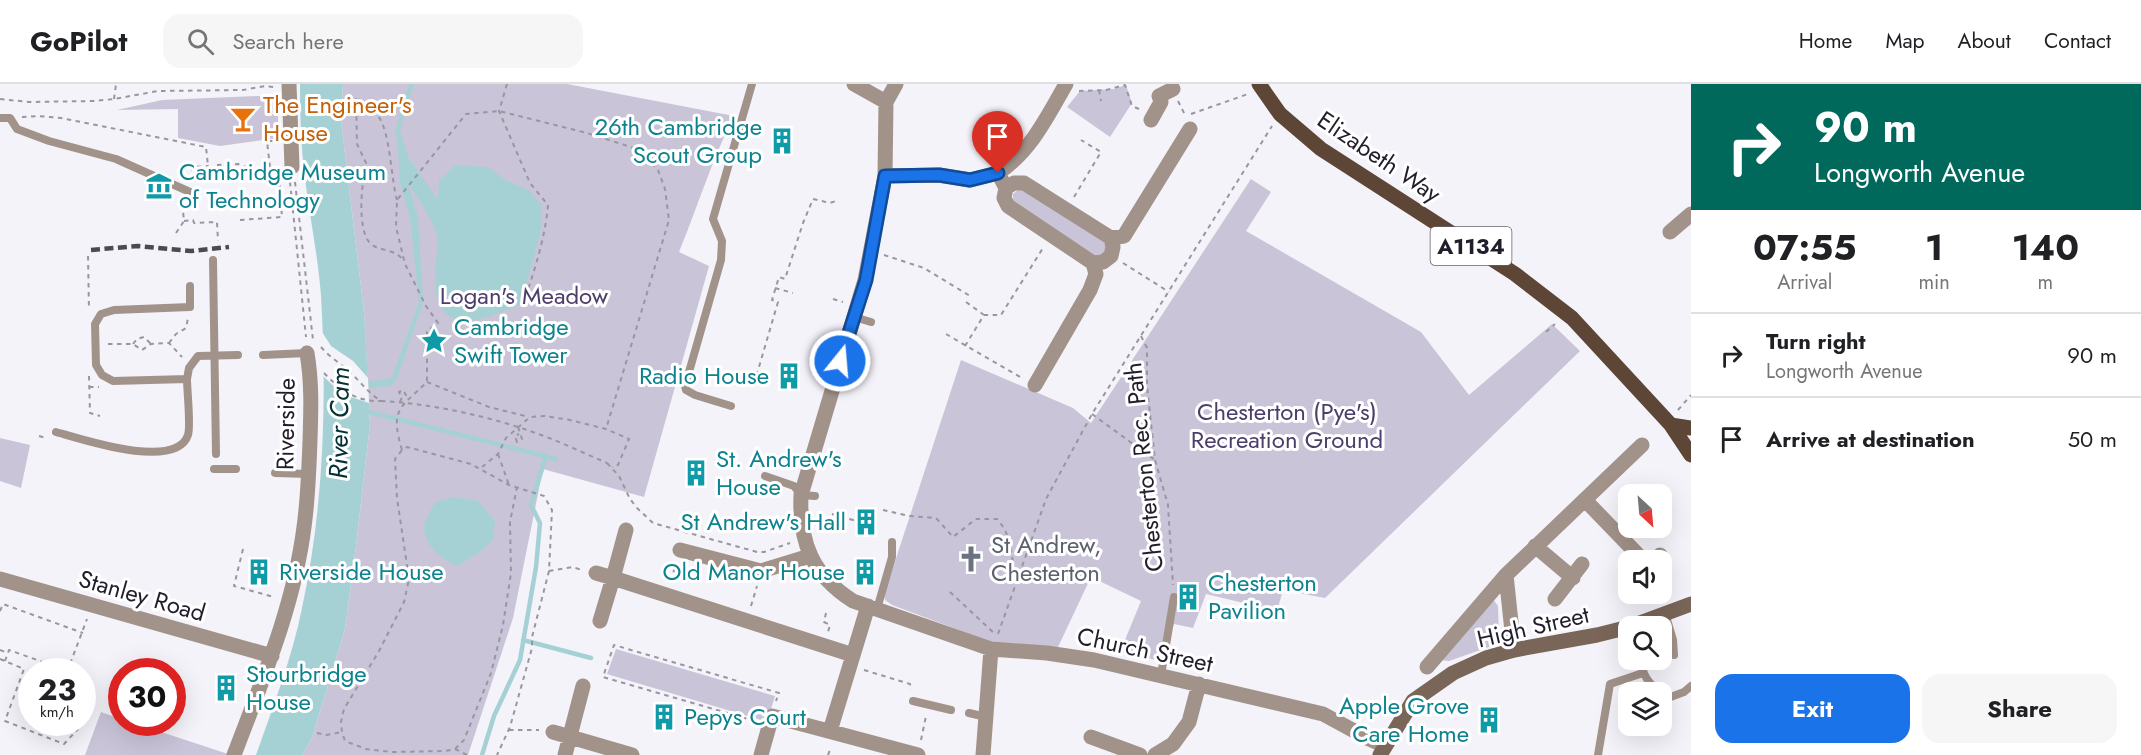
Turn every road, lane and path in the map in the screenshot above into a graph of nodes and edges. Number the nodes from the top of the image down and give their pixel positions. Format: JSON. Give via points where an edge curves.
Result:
{"nodes":[{"id":1,"x":116,"y":84,"type":"edge"},
{"id":2,"x":289,"y":84,"type":"edge"},
{"id":3,"x":507,"y":84,"type":"edge"},
{"id":4,"x":752,"y":84,"type":"edge"},
{"id":5,"x":854,"y":84,"type":"edge"},
{"id":6,"x":896,"y":84,"type":"edge"},
{"id":7,"x":266,"y":85,"type":"edge"},
{"id":8,"x":1260,"y":87,"type":"edge"},
{"id":9,"x":1069,"y":88,"type":"edge"},
{"id":10,"x":1099,"y":90,"type":"junction"},
{"id":11,"x":1173,"y":90,"type":"edge"},
{"id":12,"x":0,"y":99,"type":"edge"},
{"id":13,"x":114,"y":99,"type":"junction"},
{"id":14,"x":1101,"y":101,"type":"dead end"},
{"id":15,"x":886,"y":102,"type":"junction"},
{"id":16,"x":499,"y":111,"type":"junction"},
{"id":17,"x":1280,"y":114,"type":"junction"},
{"id":18,"x":1153,"y":117,"type":"joint"},
{"id":19,"x":0,"y":118,"type":"edge"},
{"id":20,"x":10,"y":118,"type":"junction"},
{"id":21,"x":1188,"y":122,"type":"junction"},
{"id":22,"x":1082,"y":140,"type":"dead end"},
{"id":23,"x":277,"y":147,"type":"dead end"},
{"id":24,"x":278,"y":155,"type":"dead end"},
{"id":25,"x":268,"y":156,"type":"junction"},
{"id":26,"x":217,"y":165,"type":"dead end"},
{"id":27,"x":226,"y":165,"type":"junction"},
{"id":28,"x":208,"y":166,"type":"junction"},
{"id":29,"x":192,"y":167,"type":"dead end"},
{"id":30,"x":292,"y":167,"type":"junction"},
{"id":31,"x":270,"y":168,"type":"junction"},
{"id":32,"x":227,"y":171,"type":"junction"},
{"id":33,"x":239,"y":171,"type":"dead end"},
{"id":34,"x":998,"y":173,"type":"junction"},
{"id":35,"x":885,"y":176,"type":"junction"},
{"id":36,"x":181,"y":188,"type":"junction"},
{"id":37,"x":290,"y":188,"type":"junction"},
{"id":38,"x":1006,"y":188,"type":"junction"},
{"id":39,"x":280,"y":189,"type":"junction"},
{"id":40,"x":190,"y":192,"type":"dead end"},
{"id":41,"x":397,"y":200,"type":"junction"},
{"id":42,"x":836,"y":201,"type":"dead end"},
{"id":43,"x":1066,"y":210,"type":"junction"},
{"id":44,"x":1691,"y":214,"type":"edge"},
{"id":45,"x":240,"y":220,"type":"dead end"},
{"id":46,"x":184,"y":221,"type":"junction"},
{"id":47,"x":1670,"y":232,"type":"dead end"},
{"id":48,"x":176,"y":233,"type":"dead end"},
{"id":49,"x":1051,"y":236,"type":"junction"},
{"id":50,"x":1111,"y":238,"type":"junction"},
{"id":51,"x":218,"y":241,"type":"dead end"},
{"id":52,"x":871,"y":252,"type":"junction"},
{"id":53,"x":1111,"y":256,"type":"junction"},
{"id":54,"x":213,"y":260,"type":"dead end"},
{"id":55,"x":1093,"y":263,"type":"junction"},
{"id":56,"x":405,"y":264,"type":"junction"},
{"id":57,"x":190,"y":286,"type":"dead end"},
{"id":58,"x":775,"y":288,"type":"junction"},
{"id":59,"x":1169,"y":292,"type":"junction"},
{"id":60,"x":793,"y":293,"type":"dead end"},
{"id":61,"x":970,"y":296,"type":"dead end"},
{"id":62,"x":966,"y":302,"type":"dead end"},
{"id":63,"x":522,"y":307,"type":"dead end"},
{"id":64,"x":984,"y":315,"type":"junction"},
{"id":65,"x":854,"y":317,"type":"junction"},
{"id":66,"x":871,"y":322,"type":"dead end"},
{"id":67,"x":186,"y":328,"type":"dead end"},
{"id":68,"x":946,"y":334,"type":"dead end"},
{"id":69,"x":1141,"y":336,"type":"junction"},
{"id":70,"x":169,"y":343,"type":"junction"},
{"id":71,"x":104,"y":344,"type":"dead end"},
{"id":72,"x":133,"y":344,"type":"junction"},
{"id":73,"x":151,"y":344,"type":"junction"},
{"id":74,"x":314,"y":345,"type":"junction"},
{"id":75,"x":965,"y":346,"type":"junction"},
{"id":76,"x":214,"y":355,"type":"junction"},
{"id":77,"x":238,"y":355,"type":"dead end"},
{"id":78,"x":263,"y":355,"type":"dead end"},
{"id":79,"x":184,"y":359,"type":"dead end"},
{"id":80,"x":324,"y":373,"type":"dead end"},
{"id":81,"x":187,"y":379,"type":"junction"},
{"id":82,"x":427,"y":382,"type":"junction"},
{"id":83,"x":754,"y":384,"type":"dead end"},
{"id":84,"x":1035,"y":385,"type":"joint"},
{"id":85,"x":89,"y":387,"type":"dead end"},
{"id":86,"x":100,"y":387,"type":"dead end"},
{"id":87,"x":402,"y":397,"type":"dead end"},
{"id":88,"x":381,"y":401,"type":"junction"},
{"id":89,"x":400,"y":402,"type":"junction"},
{"id":90,"x":731,"y":406,"type":"dead end"},
{"id":91,"x":1092,"y":414,"type":"junction"},
{"id":92,"x":530,"y":417,"type":"junction"},
{"id":93,"x":1671,"y":425,"type":"junction"},
{"id":94,"x":518,"y":427,"type":"junction"},
{"id":95,"x":1691,"y":428,"type":"edge"},
{"id":96,"x":606,"y":429,"type":"junction"},
{"id":97,"x":519,"y":434,"type":"dead end"},
{"id":98,"x":52,"y":435,"type":"joint"},
{"id":99,"x":39,"y":436,"type":"dead end"},
{"id":100,"x":1642,"y":445,"type":"dead end"},
{"id":101,"x":402,"y":450,"type":"junction"},
{"id":102,"x":216,"y":454,"type":"dead end"},
{"id":103,"x":498,"y":454,"type":"junction"},
{"id":104,"x":1691,"y":455,"type":"edge"},
{"id":105,"x":1155,"y":460,"type":"junction"},
{"id":106,"x":612,"y":467,"type":"junction"},
{"id":107,"x":482,"y":468,"type":"junction"},
{"id":108,"x":214,"y":469,"type":"dead end"},
{"id":109,"x":236,"y":469,"type":"dead end"},
{"id":110,"x":275,"y":473,"type":"dead end"},
{"id":111,"x":309,"y":474,"type":"junction"},
{"id":112,"x":765,"y":476,"type":"dead end"},
{"id":113,"x":509,"y":485,"type":"junction"},
{"id":114,"x":517,"y":487,"type":"junction"},
{"id":115,"x":808,"y":495,"type":"junction"},
{"id":116,"x":1586,"y":500,"type":"junction"},
{"id":117,"x":883,"y":510,"type":"dead end"},
{"id":118,"x":832,"y":514,"type":"dead end"},
{"id":119,"x":852,"y":524,"type":"dead end"},
{"id":120,"x":626,"y":530,"type":"dead end"},
{"id":121,"x":804,"y":538,"type":"junction"},
{"id":122,"x":892,"y":542,"type":"dead end"},
{"id":123,"x":1535,"y":546,"type":"junction"},
{"id":124,"x":243,"y":549,"type":"dead end"},
{"id":125,"x":680,"y":550,"type":"dead end"},
{"id":126,"x":1634,"y":550,"type":"edge"},
{"id":127,"x":810,"y":556,"type":"junction"},
{"id":128,"x":1007,"y":561,"type":"dead end"},
{"id":129,"x":1582,"y":564,"type":"dead end"},
{"id":130,"x":572,"y":567,"type":"dead end"},
{"id":131,"x":1008,"y":567,"type":"junction"},
{"id":132,"x":549,"y":570,"type":"junction"},
{"id":133,"x":761,"y":571,"type":"junction"},
{"id":134,"x":596,"y":573,"type":"dead end"},
{"id":135,"x":1506,"y":575,"type":"junction"},
{"id":136,"x":613,"y":578,"type":"junction"},
{"id":137,"x":1573,"y":578,"type":"junction"},
{"id":138,"x":0,"y":579,"type":"edge"},
{"id":139,"x":1014,"y":587,"type":"junction"},
{"id":140,"x":950,"y":592,"type":"dead end"},
{"id":141,"x":1174,"y":597,"type":"joint"},
{"id":142,"x":1555,"y":599,"type":"dead end"},
{"id":143,"x":288,"y":600,"type":"junction"},
{"id":144,"x":1691,"y":604,"type":"edge"},
{"id":145,"x":873,"y":608,"type":"junction"},
{"id":146,"x":0,"y":611,"type":"edge"},
{"id":147,"x":88,"y":613,"type":"dead end"},
{"id":148,"x":826,"y":613,"type":"dead end"},
{"id":149,"x":1665,"y":614,"type":"junction"},
{"id":150,"x":1660,"y":616,"type":"edge"},
{"id":151,"x":600,"y":621,"type":"dead end"},
{"id":152,"x":746,"y":621,"type":"junction"},
{"id":153,"x":1618,"y":630,"type":"edge"},
{"id":154,"x":83,"y":633,"type":"junction"},
{"id":155,"x":994,"y":642,"type":"junction"},
{"id":156,"x":824,"y":646,"type":"junction"},
{"id":157,"x":0,"y":650,"type":"edge"},
{"id":158,"x":1514,"y":650,"type":"junction"},
{"id":159,"x":8,"y":653,"type":"junction"},
{"id":160,"x":1674,"y":655,"type":"dead end"},
{"id":161,"x":272,"y":657,"type":"junction"},
{"id":162,"x":30,"y":658,"type":"edge"},
{"id":163,"x":73,"y":658,"type":"edge"},
{"id":164,"x":0,"y":659,"type":"edge"},
{"id":165,"x":851,"y":660,"type":"junction"},
{"id":166,"x":5,"y":661,"type":"junction"},
{"id":167,"x":18,"y":666,"type":"edge"},
{"id":168,"x":1426,"y":667,"type":"dead end"},
{"id":169,"x":336,"y":670,"type":"dead end"},
{"id":170,"x":1643,"y":670,"type":"edge"},
{"id":171,"x":1643,"y":673,"type":"junction"},
{"id":172,"x":1161,"y":675,"type":"junction"},
{"id":173,"x":362,"y":679,"type":"junction"},
{"id":174,"x":1650,"y":682,"type":"edge"},
{"id":175,"x":1199,"y":684,"type":"junction"},
{"id":176,"x":18,"y":685,"type":"edge"},
{"id":177,"x":583,"y":686,"type":"dead end"},
{"id":178,"x":1691,"y":686,"type":"edge"},
{"id":179,"x":1672,"y":696,"type":"edge"},
{"id":180,"x":913,"y":701,"type":"joint"},
{"id":181,"x":930,"y":705,"type":"junction"},
{"id":182,"x":951,"y":710,"type":"dead end"},
{"id":183,"x":969,"y":713,"type":"dead end"},
{"id":184,"x":986,"y":717,"type":"junction"},
{"id":185,"x":770,"y":721,"type":"junction"},
{"id":186,"x":18,"y":726,"type":"edge"},
{"id":187,"x":537,"y":729,"type":"dead end"},
{"id":188,"x":509,"y":730,"type":"junction"},
{"id":189,"x":830,"y":731,"type":"junction"},
{"id":190,"x":342,"y":732,"type":"junction"},
{"id":191,"x":553,"y":732,"type":"dead end"},
{"id":192,"x":317,"y":734,"type":"dead end"},
{"id":193,"x":43,"y":736,"type":"edge"},
{"id":194,"x":70,"y":736,"type":"edge"},
{"id":195,"x":570,"y":737,"type":"junction"},
{"id":196,"x":1091,"y":737,"type":"dead end"},
{"id":197,"x":455,"y":749,"type":"junction"},
{"id":198,"x":919,"y":749,"type":"edge"},
{"id":199,"x":1383,"y":751,"type":"edge"},
{"id":200,"x":607,"y":752,"type":"edge"},
{"id":201,"x":234,"y":755,"type":"edge"},
{"id":202,"x":467,"y":755,"type":"edge"},
{"id":203,"x":497,"y":755,"type":"edge"},
{"id":204,"x":565,"y":755,"type":"edge"},
{"id":205,"x":632,"y":755,"type":"edge"},
{"id":206,"x":761,"y":755,"type":"edge"},
{"id":207,"x":983,"y":755,"type":"edge"},
{"id":208,"x":1140,"y":755,"type":"edge"},
{"id":209,"x":1155,"y":755,"type":"edge"},
{"id":210,"x":1598,"y":755,"type":"edge"}],
"edges":[{"from":1,"to":13,"type":"path"},
{"from":2,"to":30,"type":"street"},
{"from":3,"to":16,"type":"path"},
{"from":4,"to":90,"type":"lane","via":[[713,219],[722,242],[721,260],[686,386],[695,395]]},
{"from":5,"to":15,"type":"street"},
{"from":6,"to":15,"type":"street"},
{"from":7,"to":13,"type":"path","via":[[243,90],[158,91]]},
{"from":8,"to":17,"type":"main road","name":"Elizabeth Way","number":"A1134"},
{"from":8,"to":21,"type":"path"},
{"from":9,"to":10,"type":"path"},
{"from":9,"to":34,"type":"street","via":[[1022,155]]},
{"from":10,"to":14,"type":"path"},
{"from":10,"to":18,"type":"path","via":[[1125,85],[1132,106],[1147,109]]},
{"from":11,"to":18,"type":"street","via":[[1159,96],[1161,102]]},
{"from":11,"to":21,"type":"path"},
{"from":12,"to":13,"type":"path"},
{"from":15,"to":35,"type":"street","name":"Church Street"},
{"from":16,"to":41,"type":"path","via":[[466,114]]},
{"from":16,"to":63,"type":"path","via":[[530,183],[548,205]]},
{"from":16,"to":96,"type":"path","via":[[640,150],[658,170],[665,189],[669,220]]},
{"from":17,"to":59,"type":"path","name":"Chesterton Rec. Path"},
{"from":17,"to":93,"type":"main road","name":"Elizabeth Way","number":"A1134","via":[[1321,149],[1515,274],[1572,318]]},
{"from":19,"to":20,"type":"lane"},
{"from":20,"to":28,"type":"path","via":[[62,118],[206,147]]},
{"from":20,"to":36,"type":"lane","via":[[18,129],[116,159]]},
{"from":21,"to":50,"type":"street","via":[[1124,236]]},
{"from":22,"to":43,"type":"path","via":[[1101,152]]},
{"from":23,"to":25,"type":"path","via":[[276,140],[267,141]]},
{"from":24,"to":25,"type":"path"},
{"from":25,"to":31,"type":"path"},
{"from":26,"to":27,"type":"path"},
{"from":27,"to":31,"type":"path","via":[[238,164],[254,170]]},
{"from":27,"to":32,"type":"path"},
{"from":28,"to":29,"type":"path"},
{"from":28,"to":32,"type":"path","via":[[208,173]]},
{"from":30,"to":37,"type":"path","name":"Riverside"},
{"from":30,"to":74,"type":"path"},
{"from":31,"to":39,"type":"path","via":[[279,167]]},
{"from":32,"to":33,"type":"path"},
{"from":34,"to":35,"type":"street","via":[[970,180],[939,175]]},
{"from":34,"to":38,"type":"street"},
{"from":35,"to":52,"type":"street","name":"Church Street"},
{"from":36,"to":40,"type":"lane"},
{"from":36,"to":46,"type":"path"},
{"from":37,"to":39,"type":"path"},
{"from":37,"to":74,"type":"path","name":"Riverside"},
{"from":38,"to":43,"type":"street","via":[[1024,183]]},
{"from":38,"to":49,"type":"street","via":[[1008,206]]},
{"from":39,"to":45,"type":"path","via":[[282,217]]},
{"from":41,"to":56,"type":"path","via":[[396,227]]},
{"from":41,"to":56,"type":"path","via":[[387,131],[379,116],[356,97],[357,144],[367,165],[362,177],[364,235],[371,245],[399,254]]},
{"from":42,"to":58,"type":"path","via":[[813,199],[785,279],[779,277]]},
{"from":43,"to":50,"type":"street"},
{"from":44,"to":47,"type":"street"},
{"from":46,"to":48,"type":"path"},
{"from":46,"to":51,"type":"path","via":[[217,222]]},
{"from":49,"to":55,"type":"street"},
{"from":49,"to":64,"type":"path","via":[[1000,315]]},
{"from":50,"to":53,"type":"street"},
{"from":52,"to":61,"type":"path","via":[[924,268]]},
{"from":52,"to":65,"type":"street","name":"Church Street"},
{"from":53,"to":55,"type":"street"},
{"from":53,"to":59,"type":"path"},
{"from":54,"to":76,"type":"lane"},
{"from":55,"to":84,"type":"street","via":[[1095,274],[1090,290]]},
{"from":56,"to":82,"type":"path","via":[[438,323],[427,331]]},
{"from":57,"to":81,"type":"lane","via":[[190,307],[114,310],[101,314],[95,324],[96,365],[102,375],[113,381]]},
{"from":58,"to":60,"type":"path"},
{"from":58,"to":83,"type":"path","via":[[772,300],[778,302]]},
{"from":59,"to":69,"type":"path","name":"Chesterton Rec. Path"},
{"from":62,"to":64,"type":"path"},
{"from":64,"to":75,"type":"path"},
{"from":65,"to":66,"type":"lane"},
{"from":65,"to":115,"type":"street","name":"Church Street"},
{"from":67,"to":70,"type":"path"},
{"from":68,"to":75,"type":"path"},
{"from":69,"to":91,"type":"path","name":"Chesterton Rec. Path"},
{"from":69,"to":105,"type":"path","name":"Chesterton Rec. Path","via":[[1147,348]]},
{"from":70,"to":73,"type":"path"},
{"from":70,"to":79,"type":"path"},
{"from":71,"to":72,"type":"path"},
{"from":72,"to":73,"type":"path","via":[[142,350]]},
{"from":72,"to":73,"type":"path","via":[[144,337]]},
{"from":74,"to":78,"type":"lane"},
{"from":74,"to":88,"type":"path"},
{"from":74,"to":111,"type":"street","name":"Riverside"},
{"from":75,"to":84,"type":"path"},
{"from":76,"to":77,"type":"lane"},
{"from":76,"to":81,"type":"lane","via":[[198,356]]},
{"from":76,"to":102,"type":"lane"},
{"from":80,"to":88,"type":"path","via":[[344,392]]},
{"from":81,"to":98,"type":"lane","via":[[189,435],[169,450],[134,451]]},
{"from":82,"to":92,"type":"path","via":[[489,407]]},
{"from":82,"to":101,"type":"path","via":[[398,410],[396,425]]},
{"from":85,"to":86,"type":"path"},
{"from":87,"to":89,"type":"path","bridge":true},
{"from":88,"to":89,"type":"path","bridge":true},
{"from":89,"to":94,"type":"path","bridge":true},
{"from":91,"to":105,"type":"path"},
{"from":91,"to":139,"type":"path","name":"Chesterton Rec. Path","via":[[1046,499]]},
{"from":92,"to":96,"type":"path","via":[[545,416]]},
{"from":92,"to":103,"type":"path","via":[[505,440]]},
{"from":93,"to":95,"type":"main road"},
{"from":93,"to":104,"type":"main road","name":"Elizabeth Way","number":"A1134"},
{"from":94,"to":97,"type":"path","bridge":true},
{"from":94,"to":106,"type":"path","bridge":true},
{"from":96,"to":106,"type":"path","via":[[629,440],[618,465]]},
{"from":98,"to":99,"type":"path"},
{"from":100,"to":116,"type":"street"},
{"from":101,"to":107,"type":"path","via":[[407,447]]},
{"from":101,"to":173,"type":"path","via":[[395,459],[397,498],[409,579],[404,602]]},
{"from":103,"to":107,"type":"path"},
{"from":103,"to":113,"type":"path"},
{"from":105,"to":141,"type":"path","name":"Chesterton Rec. Path","via":[[1168,505]]},
{"from":106,"to":121,"type":"path","via":[[630,499],[653,523],[757,552]]},
{"from":107,"to":113,"type":"path"},
{"from":108,"to":109,"type":"lane"},
{"from":110,"to":111,"type":"lane"},
{"from":111,"to":143,"type":"street","name":"Riverside","via":[[304,528]]},
{"from":112,"to":115,"type":"lane"},
{"from":113,"to":114,"type":"path"},
{"from":114,"to":132,"type":"path","via":[[544,496],[552,510]]},
{"from":114,"to":197,"type":"path","via":[[510,522],[511,573],[503,625],[491,673],[464,740]]},
{"from":115,"to":121,"type":"street","name":"Church Street","via":[[800,516]]},
{"from":116,"to":123,"type":"street"},
{"from":116,"to":126,"type":"street"},
{"from":117,"to":131,"type":"path","via":[[936,518],[953,537],[976,519],[997,519],[1010,540],[1013,562]]},
{"from":118,"to":119,"type":"path","via":[[853,520]]},
{"from":120,"to":136,"type":"street"},
{"from":121,"to":127,"type":"street","name":"Church Street"},
{"from":122,"to":145,"type":"lane","via":[[892,556]]},
{"from":123,"to":135,"type":"street"},
{"from":123,"to":137,"type":"street"},
{"from":124,"to":143,"type":"path","via":[[234,586]]},
{"from":125,"to":133,"type":"street"},
{"from":127,"to":133,"type":"street"},
{"from":127,"to":145,"type":"street","name":"Church Street","via":[[839,592]]},
{"from":128,"to":131,"type":"path"},
{"from":129,"to":137,"type":"street"},
{"from":130,"to":132,"type":"path"},
{"from":131,"to":139,"type":"path"},
{"from":132,"to":188,"type":"path"},
{"from":133,"to":152,"type":"path"},
{"from":134,"to":136,"type":"street"},
{"from":135,"to":158,"type":"street"},
{"from":135,"to":168,"type":"street"},
{"from":136,"to":151,"type":"street"},
{"from":136,"to":152,"type":"street"},
{"from":137,"to":142,"type":"street"},
{"from":138,"to":161,"type":"street","name":"Stanley Road"},
{"from":139,"to":155,"type":"path","name":"Chesterton Rec. Path"},
{"from":140,"to":155,"type":"path"},
{"from":141,"to":172,"type":"lane"},
{"from":143,"to":161,"type":"street","name":"Riverside"},
{"from":144,"to":149,"type":"street","name":"High Street"},
{"from":145,"to":155,"type":"street","name":"Church Street"},
{"from":145,"to":165,"type":"street"},
{"from":146,"to":154,"type":"path","via":[[3,604]]},
{"from":147,"to":154,"type":"path"},
{"from":148,"to":156,"type":"path","via":[[824,622],[830,625]]},
{"from":149,"to":150,"type":"street","name":"High Street"},
{"from":149,"to":160,"type":"lane"},
{"from":152,"to":156,"type":"street"},
{"from":153,"to":158,"type":"street","name":"High Street"},
{"from":154,"to":163,"type":"path"},
{"from":155,"to":172,"type":"street","name":"Church Street"},
{"from":155,"to":184,"type":"street"},
{"from":156,"to":165,"type":"street"},
{"from":157,"to":159,"type":"path"},
{"from":158,"to":199,"type":"street","name":"High Street","via":[[1453,673],[1413,701]]},
{"from":159,"to":162,"type":"path","via":[[9,650]]},
{"from":159,"to":166,"type":"path"},
{"from":161,"to":201,"type":"street","name":"Riverside"},
{"from":164,"to":166,"type":"path"},
{"from":165,"to":180,"type":"path","via":[[910,684]]},
{"from":165,"to":189,"type":"street"},
{"from":166,"to":167,"type":"path"},
{"from":169,"to":173,"type":"path"},
{"from":170,"to":171,"type":"lane"},
{"from":171,"to":174,"type":"lane"},
{"from":171,"to":210,"type":"lane","via":[[1610,684]]},
{"from":172,"to":175,"type":"street","name":"Church Street"},
{"from":173,"to":190,"type":"path","via":[[344,709]]},
{"from":175,"to":199,"type":"street","name":"Church Street","via":[[1323,714]]},
{"from":175,"to":209,"type":"street","via":[[1190,722],[1173,744]]},
{"from":176,"to":186,"type":"path","via":[[5,721]]},
{"from":177,"to":195,"type":"street"},
{"from":178,"to":179,"type":"lane"},
{"from":180,"to":181,"type":"lane"},
{"from":181,"to":182,"type":"lane"},
{"from":181,"to":198,"type":"path"},
{"from":183,"to":184,"type":"lane"},
{"from":184,"to":207,"type":"street"},
{"from":185,"to":185,"type":"path","via":[[778,693],[614,645],[603,677]]},
{"from":185,"to":189,"type":"street"},
{"from":185,"to":206,"type":"street"},
{"from":187,"to":188,"type":"path"},
{"from":188,"to":203,"type":"path"},
{"from":189,"to":198,"type":"street"},
{"from":190,"to":192,"type":"path"},
{"from":190,"to":197,"type":"path","via":[[345,741],[366,749]]},
{"from":191,"to":195,"type":"street"},
{"from":193,"to":194,"type":"path","via":[[64,744]]},
{"from":195,"to":200,"type":"street"},
{"from":195,"to":204,"type":"street"},
{"from":196,"to":208,"type":"street"},
{"from":197,"to":202,"type":"path"},
{"from":200,"to":205,"type":"street"}]}
